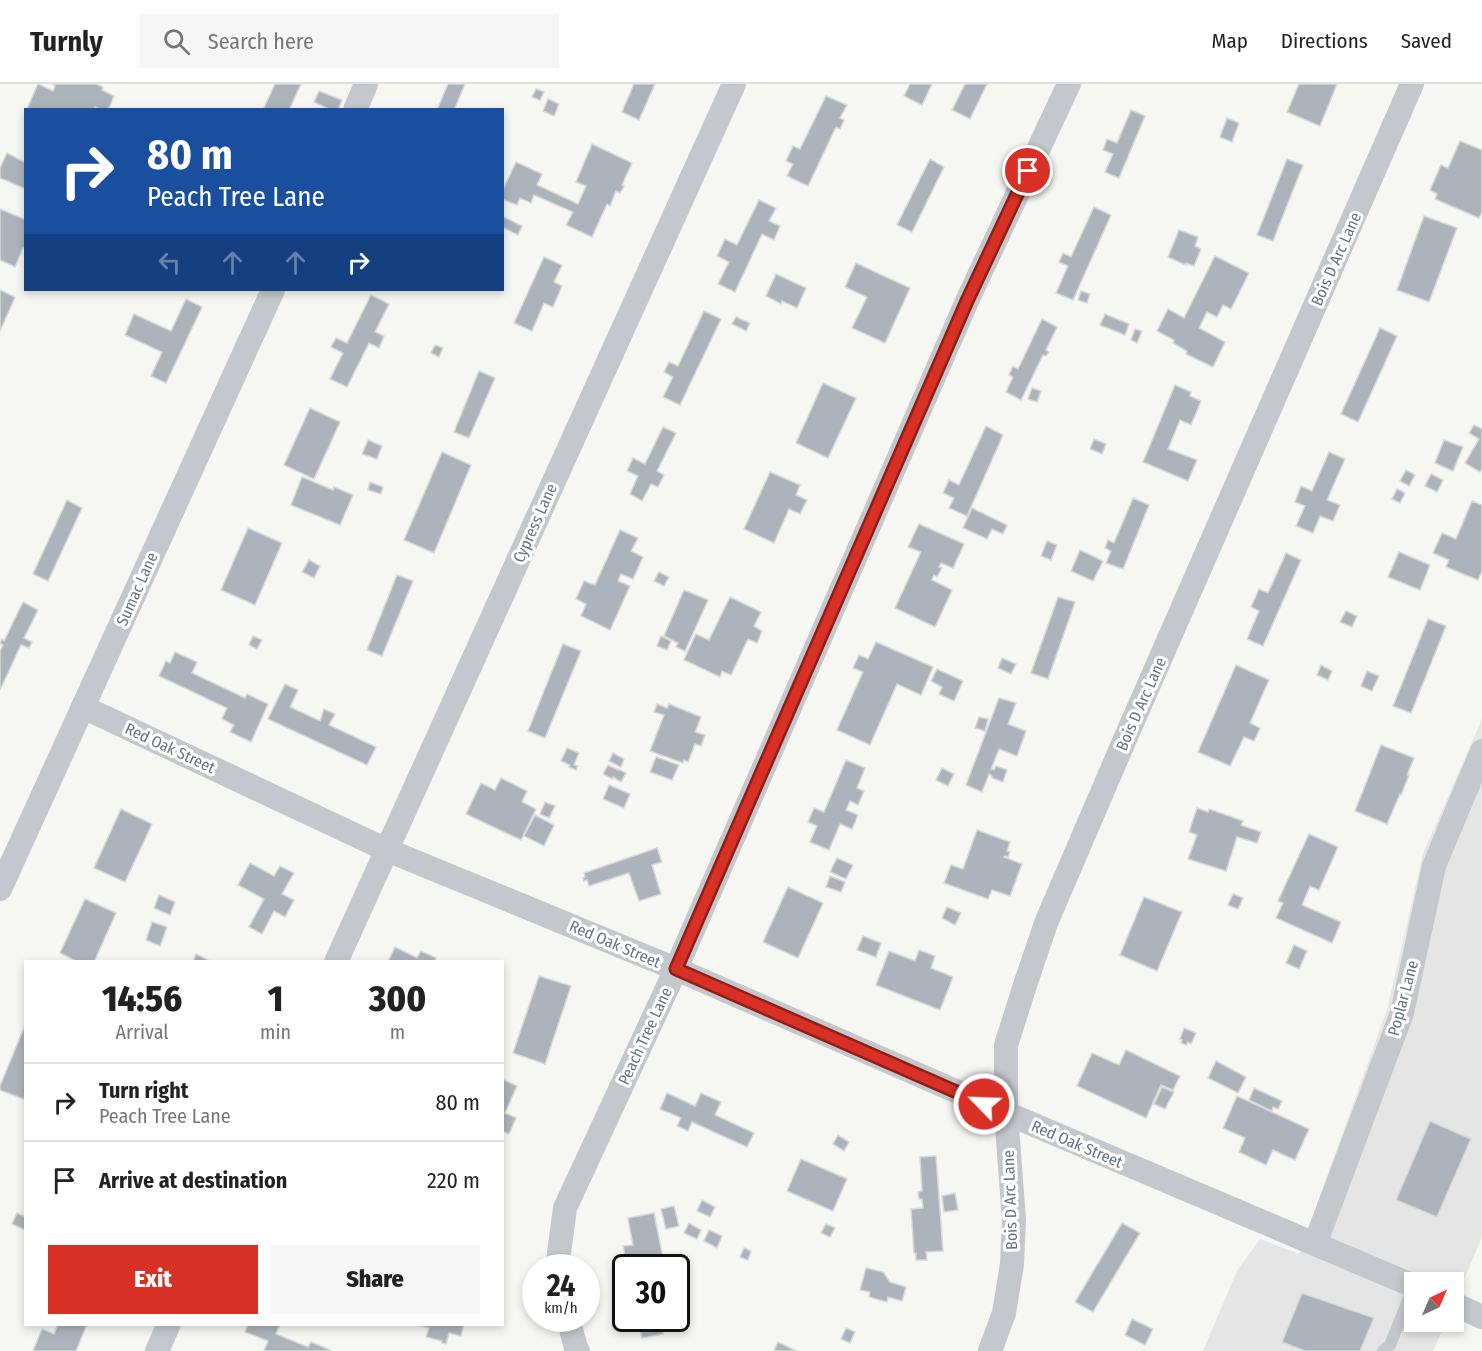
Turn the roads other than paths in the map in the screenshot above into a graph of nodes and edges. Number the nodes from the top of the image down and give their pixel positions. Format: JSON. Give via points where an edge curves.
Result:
{"nodes":[{"id":1,"x":366,"y":84,"type":"edge"},
{"id":2,"x":734,"y":84,"type":"edge"},
{"id":3,"x":1069,"y":84,"type":"edge"},
{"id":4,"x":1412,"y":84,"type":"edge"},
{"id":5,"x":356,"y":108,"type":"edge"},
{"id":6,"x":273,"y":291,"type":"edge"},
{"id":7,"x":83,"y":707,"type":"junction"},
{"id":8,"x":1482,"y":751,"type":"edge"},
{"id":9,"x":387,"y":850,"type":"junction"},
{"id":10,"x":0,"y":889,"type":"edge"},
{"id":11,"x":337,"y":960,"type":"edge"},
{"id":12,"x":676,"y":969,"type":"junction"},
{"id":13,"x":1006,"y":1113,"type":"junction"},
{"id":14,"x":1315,"y":1244,"type":"junction"},
{"id":15,"x":559,"y":1254,"type":"edge"},
{"id":16,"x":1404,"y":1282,"type":"edge"},
{"id":17,"x":1464,"y":1309,"type":"edge"},
{"id":18,"x":1404,"y":1311,"type":"edge"},
{"id":19,"x":1482,"y":1317,"type":"edge"},
{"id":20,"x":168,"y":1326,"type":"edge"},
{"id":21,"x":572,"y":1332,"type":"edge"},
{"id":22,"x":157,"y":1351,"type":"edge"},
{"id":23,"x":578,"y":1351,"type":"edge"},
{"id":24,"x":990,"y":1351,"type":"edge"},
{"id":25,"x":1383,"y":1351,"type":"edge"}],
"edges":[{"from":1,"to":5,"type":"street"},
{"from":2,"to":9,"type":"street","name":"Cypress Lane"},
{"from":3,"to":12,"type":"street","name":"Peach Tree Lane","via":[[967,301]]},
{"from":4,"to":13,"type":"street","name":"Bois D Arc Lane","via":[[1046,923],[1006,1045]]},
{"from":6,"to":7,"type":"street","name":"Sumac Lane"},
{"from":7,"to":9,"type":"street","name":"Red Oak Street"},
{"from":7,"to":10,"type":"street","name":"Sumac Lane"},
{"from":8,"to":14,"type":"street","name":"Poplar Lane","via":[[1434,866],[1402,1012]]},
{"from":9,"to":11,"type":"street","name":"Cypress Lane"},
{"from":9,"to":12,"type":"street","name":"Red Oak Street"},
{"from":12,"to":13,"type":"street","name":"Red Oak Street"},
{"from":12,"to":15,"type":"street","name":"Peach Tree Lane","via":[[565,1208]]},
{"from":13,"to":14,"type":"street","name":"Red Oak Street"},
{"from":13,"to":24,"type":"street","name":"Bois D Arc Lane","via":[[1014,1220],[1012,1264],[1004,1313]]},
{"from":14,"to":16,"type":"street","name":"Red Oak Street"},
{"from":17,"to":19,"type":"street"},
{"from":18,"to":25,"type":"lane","via":[[1390,1345]]},
{"from":20,"to":22,"type":"street"},
{"from":21,"to":23,"type":"street"}]}
